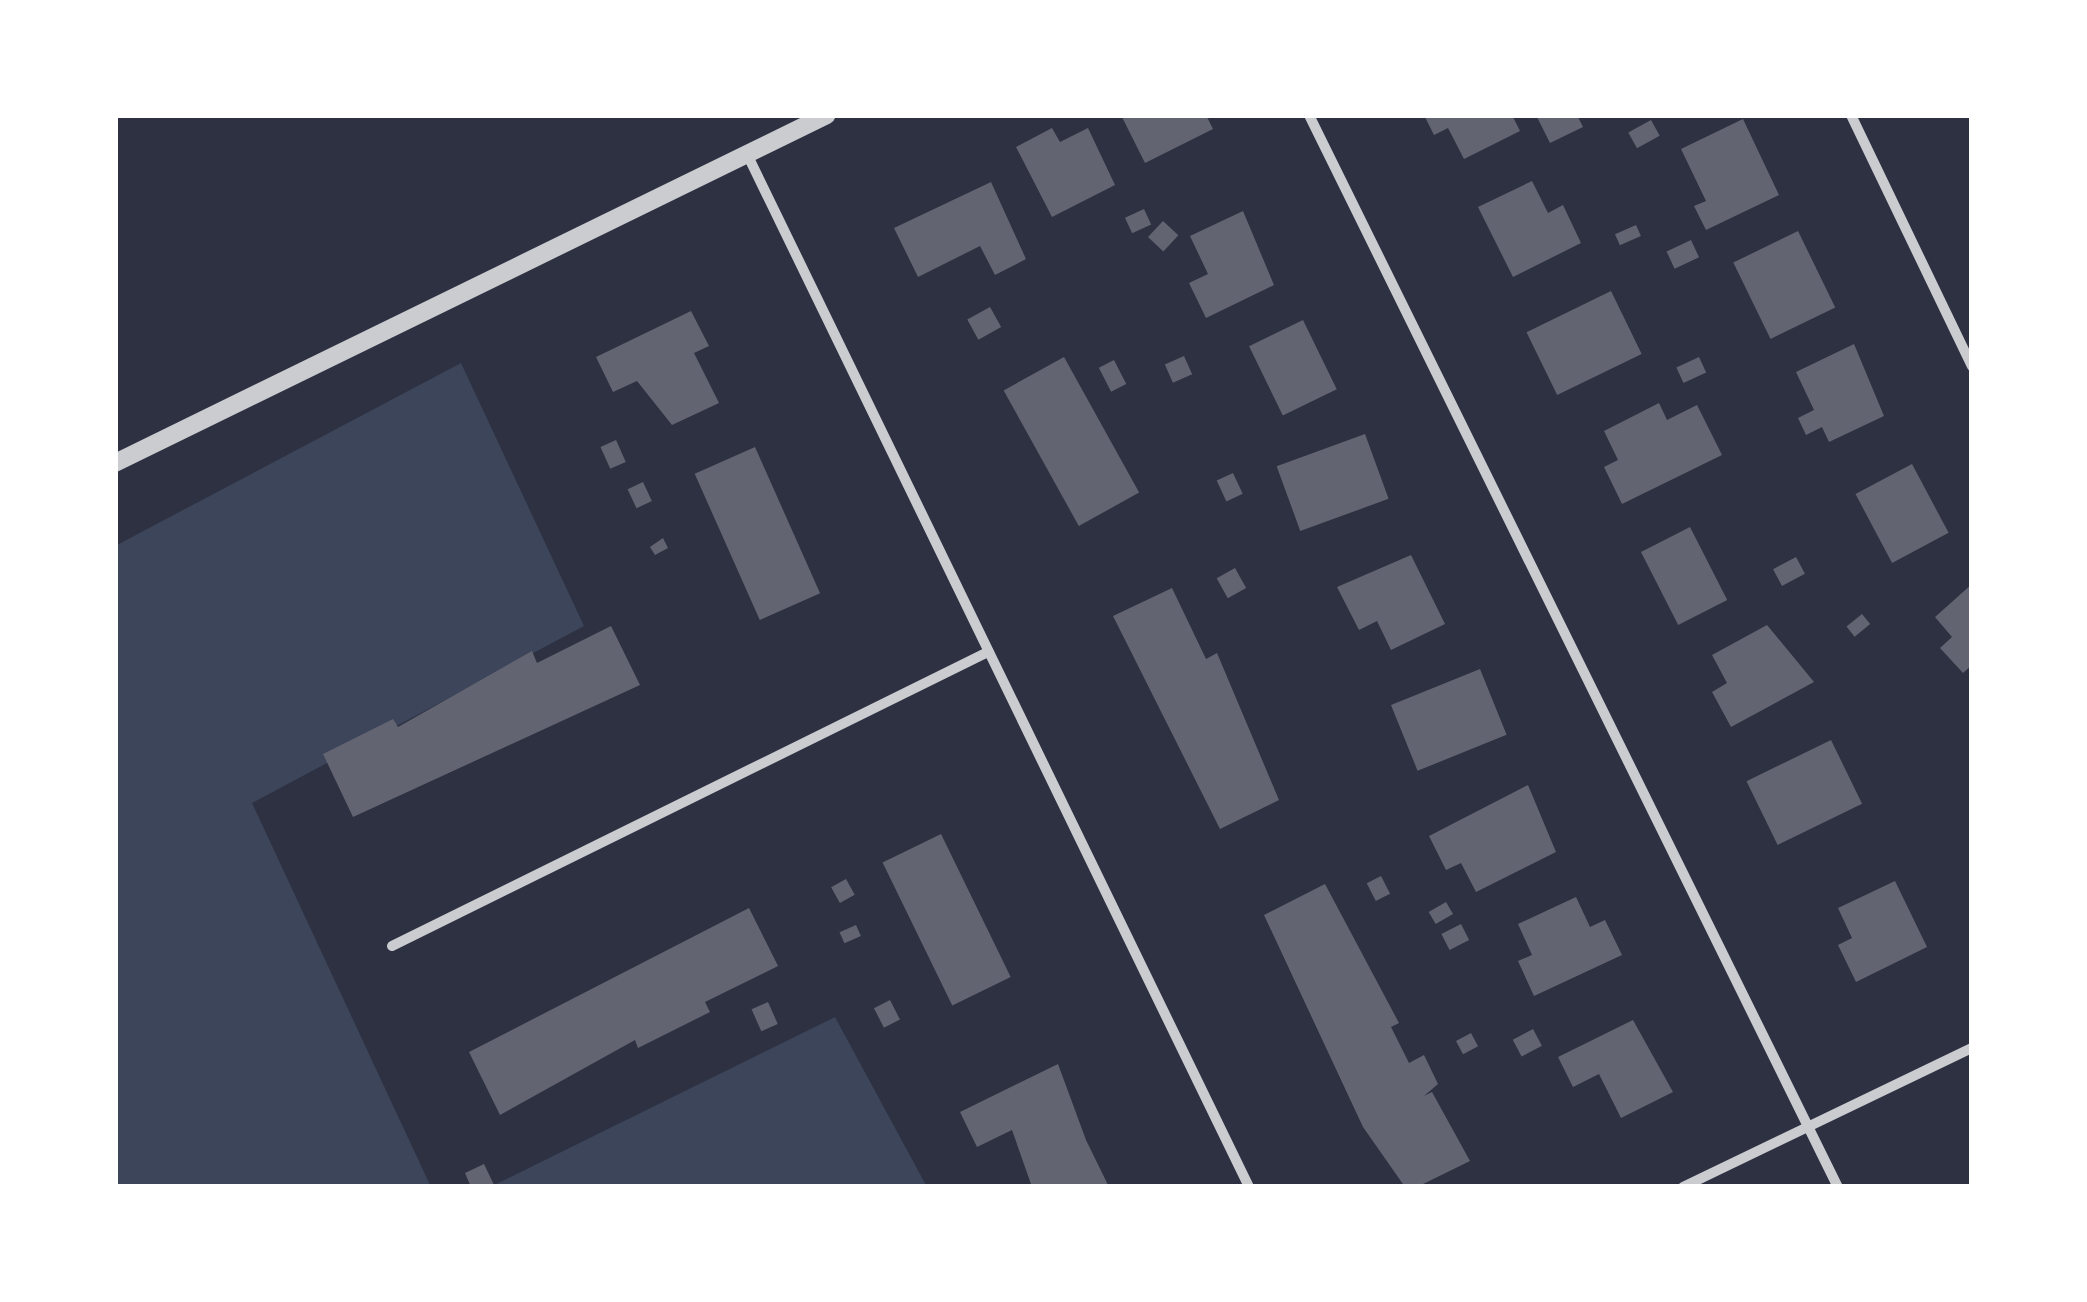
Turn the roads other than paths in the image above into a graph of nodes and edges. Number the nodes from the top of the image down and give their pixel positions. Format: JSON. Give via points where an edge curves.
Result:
{"nodes":[{"id":1,"x":827,"y":115,"type":"edge"},
{"id":2,"x":1310,"y":115,"type":"edge"},
{"id":3,"x":1852,"y":115,"type":"edge"},
{"id":4,"x":747,"y":154,"type":"junction"},
{"id":5,"x":1972,"y":366,"type":"edge"},
{"id":6,"x":115,"y":462,"type":"edge"},
{"id":7,"x":988,"y":652,"type":"junction"},
{"id":8,"x":392,"y":946,"type":"dead end"},
{"id":9,"x":1972,"y":1048,"type":"edge"},
{"id":10,"x":1808,"y":1126,"type":"junction"},
{"id":11,"x":1248,"y":1187,"type":"edge"},
{"id":12,"x":1684,"y":1187,"type":"edge"},
{"id":13,"x":1838,"y":1187,"type":"edge"}],
"edges":[{"from":1,"to":4,"type":"street"},
{"from":2,"to":10,"type":"street"},
{"from":3,"to":5,"type":"street"},
{"from":4,"to":6,"type":"street"},
{"from":4,"to":7,"type":"street"},
{"from":7,"to":8,"type":"street"},
{"from":7,"to":11,"type":"street"},
{"from":9,"to":10,"type":"street"},
{"from":10,"to":12,"type":"street"},
{"from":10,"to":13,"type":"street"}]}
